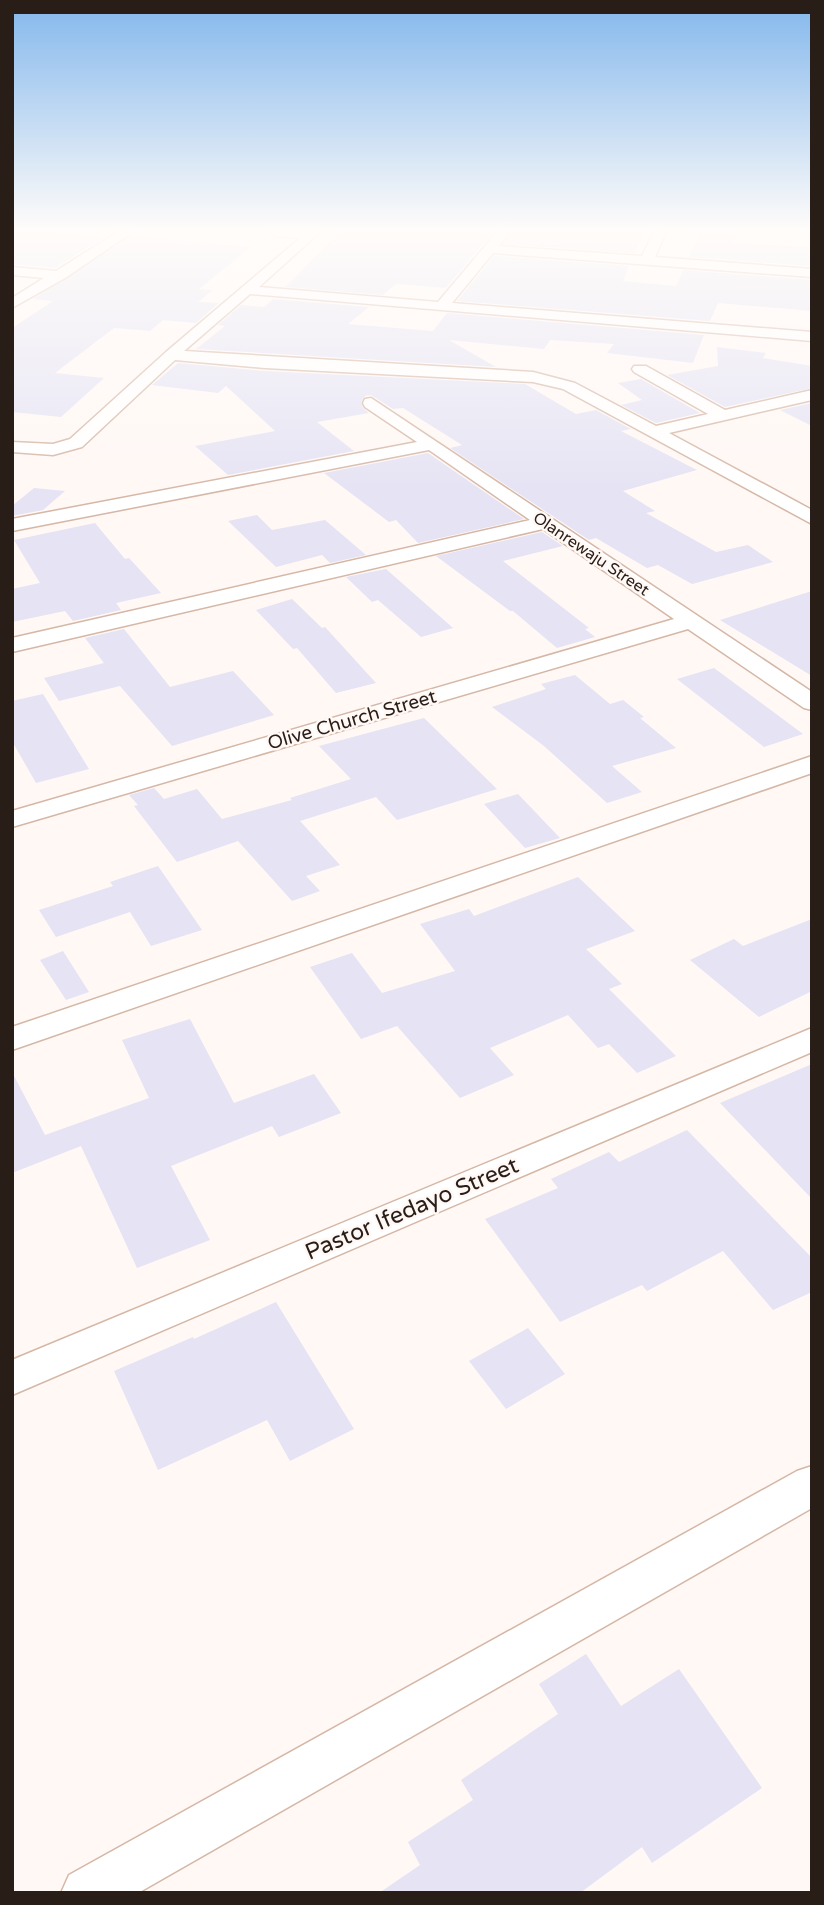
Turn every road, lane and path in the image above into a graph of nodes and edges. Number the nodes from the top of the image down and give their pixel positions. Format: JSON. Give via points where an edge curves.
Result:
{"nodes":[{"id":1,"x":210,"y":321,"type":"edge"},
{"id":2,"x":626,"y":321,"type":"edge"},
{"id":3,"x":812,"y":337,"type":"edge"},
{"id":4,"x":171,"y":355,"type":"junction"},
{"id":5,"x":640,"y":369,"type":"dead end"},
{"id":6,"x":812,"y":395,"type":"edge"},
{"id":7,"x":371,"y":403,"type":"dead end"},
{"id":8,"x":723,"y":416,"type":"junction"},
{"id":9,"x":653,"y":432,"type":"junction"},
{"id":10,"x":429,"y":445,"type":"junction"},
{"id":11,"x":12,"y":447,"type":"edge"},
{"id":12,"x":806,"y":511,"type":"edge"},
{"id":13,"x":544,"y":523,"type":"junction"},
{"id":14,"x":12,"y":525,"type":"edge"},
{"id":15,"x":691,"y":621,"type":"junction"},
{"id":16,"x":12,"y":645,"type":"edge"},
{"id":17,"x":812,"y":703,"type":"edge"},
{"id":18,"x":812,"y":764,"type":"edge"},
{"id":19,"x":12,"y":819,"type":"edge"},
{"id":20,"x":12,"y":1039,"type":"edge"},
{"id":21,"x":812,"y":1039,"type":"edge"},
{"id":22,"x":12,"y":1378,"type":"edge"},
{"id":23,"x":811,"y":1487,"type":"edge"},
{"id":24,"x":87,"y":1893,"type":"edge"}],
"edges":[{"from":1,"to":4,"type":"street"},
{"from":2,"to":3,"type":"street"},
{"from":4,"to":9,"type":"street","via":[[533,377],[569,386]]},
{"from":4,"to":11,"type":"street","via":[[76,443],[64,449]]},
{"from":5,"to":8,"type":"street"},
{"from":6,"to":8,"type":"street"},
{"from":7,"to":10,"type":"street","name":"Olanrewaju Street"},
{"from":8,"to":9,"type":"street"},
{"from":9,"to":12,"type":"street"},
{"from":10,"to":13,"type":"street","name":"Olanrewaju Street"},
{"from":10,"to":14,"type":"street"},
{"from":13,"to":15,"type":"street","name":"Olanrewaju Street"},
{"from":13,"to":16,"type":"street"},
{"from":15,"to":17,"type":"street","name":"Olanrewaju Street"},
{"from":15,"to":19,"type":"street","name":"Olive Church Street"},
{"from":18,"to":20,"type":"street"},
{"from":21,"to":22,"type":"street","name":"Pastor Ifedayo Street"},
{"from":23,"to":24,"type":"street"}]}
